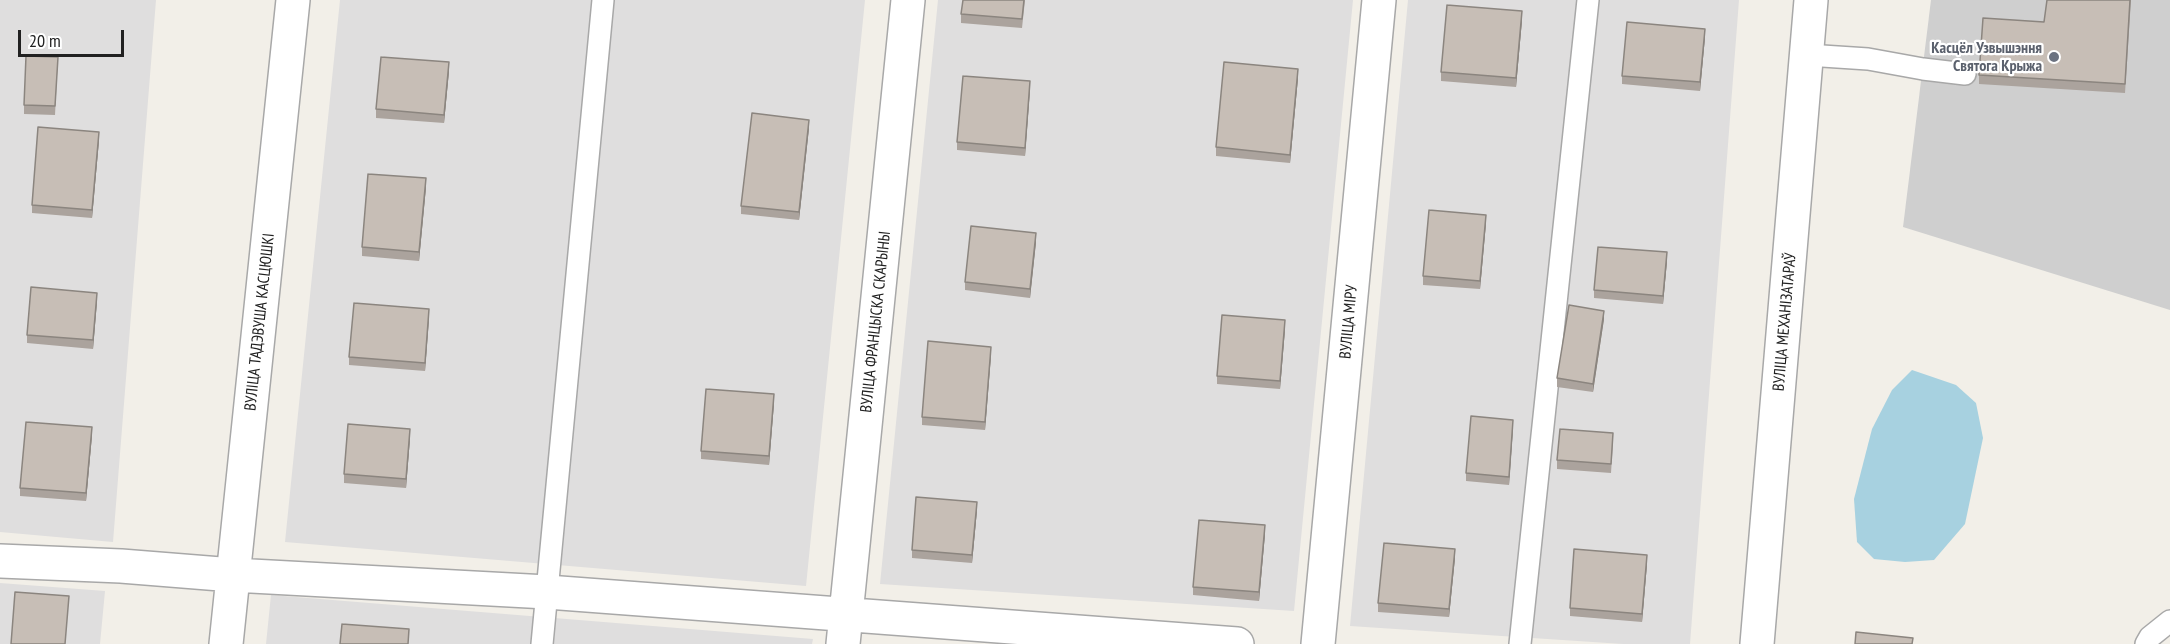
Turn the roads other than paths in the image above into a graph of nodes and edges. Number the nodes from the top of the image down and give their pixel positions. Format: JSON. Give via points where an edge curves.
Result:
{"nodes":[{"id":1,"x":293,"y":0,"type":"edge"},
{"id":2,"x":603,"y":0,"type":"edge"},
{"id":3,"x":908,"y":0,"type":"edge"},
{"id":4,"x":1379,"y":0,"type":"edge"},
{"id":5,"x":1588,"y":0,"type":"edge"},
{"id":6,"x":1811,"y":0,"type":"edge"},
{"id":7,"x":1806,"y":55,"type":"junction"},
{"id":8,"x":1965,"y":74,"type":"dead end"},
{"id":9,"x":0,"y":561,"type":"edge"},
{"id":10,"x":233,"y":575,"type":"junction"},
{"id":11,"x":547,"y":592,"type":"junction"},
{"id":12,"x":2170,"y":621,"type":"edge"},
{"id":13,"x":844,"y":629,"type":"edge"},
{"id":14,"x":226,"y":644,"type":"edge"},
{"id":15,"x":542,"y":644,"type":"edge"},
{"id":16,"x":1237,"y":644,"type":"edge"},
{"id":17,"x":1318,"y":644,"type":"edge"},
{"id":18,"x":1520,"y":644,"type":"edge"},
{"id":19,"x":1757,"y":644,"type":"edge"},
{"id":20,"x":2146,"y":644,"type":"edge"}],
"edges":[{"from":1,"to":10,"type":"street","name":"ВУЛІЦА ТАДЭВУША КАСЦЮШКІ"},
{"from":2,"to":11,"type":"lane"},
{"from":3,"to":13,"type":"street","name":"ВУЛІЦА ФРАНЦЫСКА СКАРЫНЫ"},
{"from":4,"to":17,"type":"street","name":"ВУЛІЦА МІРУ"},
{"from":5,"to":18,"type":"lane"},
{"from":6,"to":7,"type":"street","name":"ВУЛІЦА МЕХАНІЗАТАРАЎ"},
{"from":7,"to":8,"type":"lane","via":[[1868,59]]},
{"from":7,"to":19,"type":"street","name":"ВУЛІЦА МЕХАНІЗАТАРАЎ"},
{"from":9,"to":10,"type":"street"},
{"from":10,"to":11,"type":"street"},
{"from":10,"to":14,"type":"street","name":"ВУЛІЦА ТАДЭВУША КАСЦЮШКІ"},
{"from":11,"to":13,"type":"street"},
{"from":11,"to":15,"type":"lane"},
{"from":12,"to":20,"type":"lane"},
{"from":13,"to":16,"type":"street"}]}
